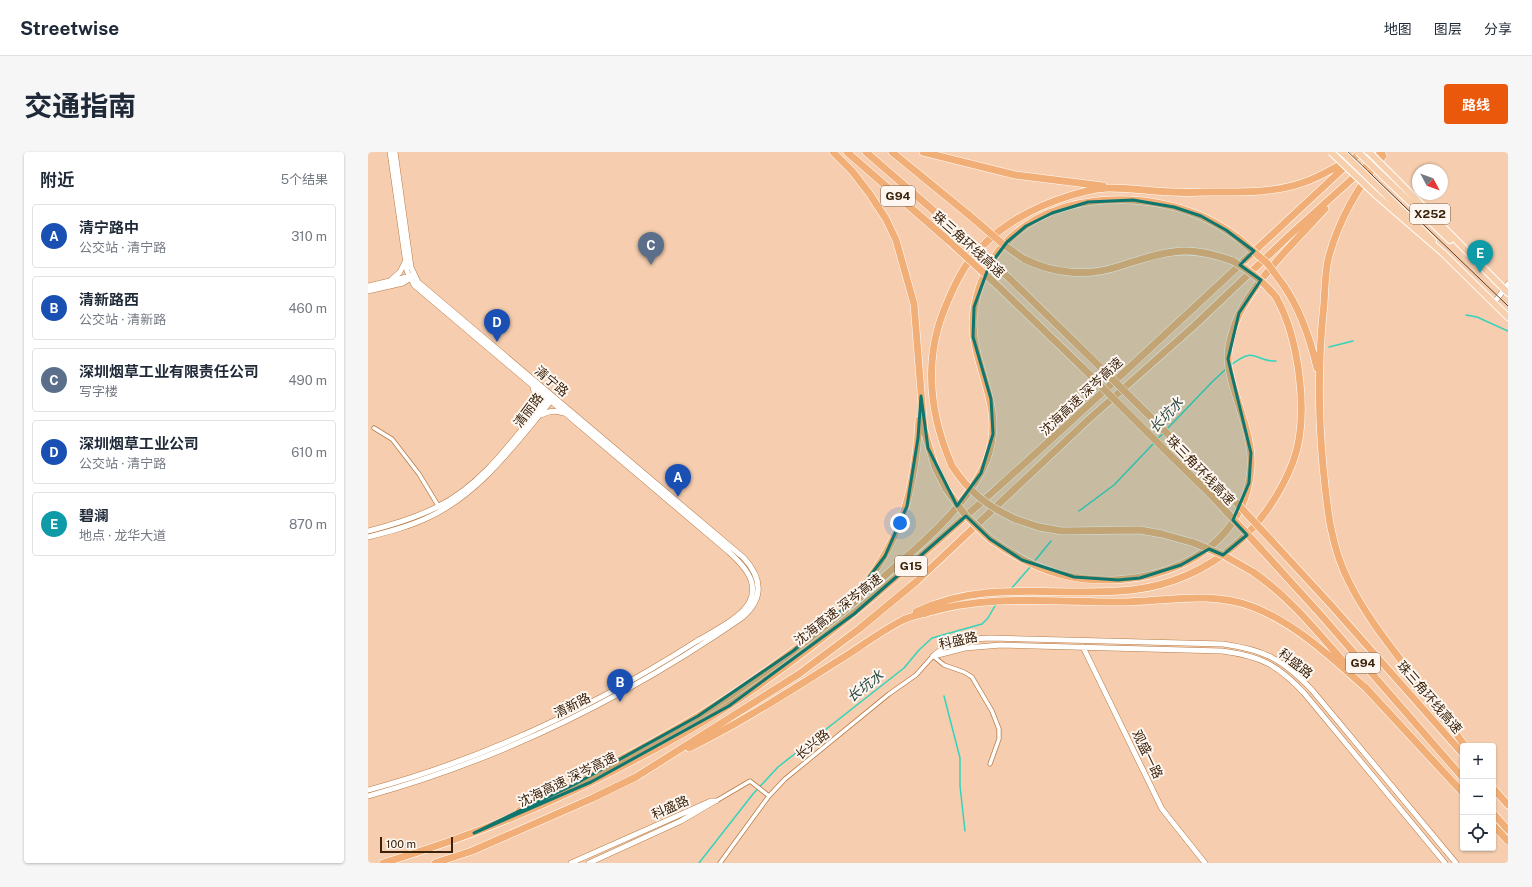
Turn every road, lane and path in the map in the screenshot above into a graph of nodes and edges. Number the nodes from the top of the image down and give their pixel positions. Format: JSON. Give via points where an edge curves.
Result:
{"nodes":[{"id":1,"x":390,"y":152,"type":"edge"},
{"id":2,"x":395,"y":152,"type":"edge"},
{"id":3,"x":832,"y":152,"type":"edge"},
{"id":4,"x":847,"y":152,"type":"edge"},
{"id":5,"x":866,"y":152,"type":"edge"},
{"id":6,"x":892,"y":152,"type":"edge"},
{"id":7,"x":923,"y":152,"type":"edge"},
{"id":8,"x":1331,"y":152,"type":"edge"},
{"id":9,"x":1342,"y":152,"type":"edge"},
{"id":10,"x":1359,"y":152,"type":"edge"},
{"id":11,"x":1369,"y":152,"type":"edge"},
{"id":12,"x":1382,"y":152,"type":"edge"},
{"id":13,"x":1387,"y":152,"type":"edge"},
{"id":14,"x":1347,"y":183,"type":"junction"},
{"id":15,"x":1134,"y":189,"type":"junction"},
{"id":16,"x":1466,"y":252,"type":"junction"},
{"id":17,"x":1443,"y":253,"type":"junction"},
{"id":18,"x":406,"y":259,"type":"junction"},
{"id":19,"x":411,"y":277,"type":"junction"},
{"id":20,"x":389,"y":281,"type":"junction"},
{"id":21,"x":394,"y":285,"type":"junction"},
{"id":22,"x":368,"y":286,"type":"edge"},
{"id":23,"x":1507,"y":290,"type":"edge"},
{"id":24,"x":368,"y":291,"type":"edge"},
{"id":25,"x":421,"y":291,"type":"junction"},
{"id":26,"x":1494,"y":303,"type":"junction"},
{"id":27,"x":1508,"y":317,"type":"edge"},
{"id":28,"x":1319,"y":376,"type":"junction"},
{"id":29,"x":532,"y":385,"type":"junction"},
{"id":30,"x":921,"y":396,"type":"junction"},
{"id":31,"x":550,"y":398,"type":"junction"},
{"id":32,"x":567,"y":415,"type":"junction"},
{"id":33,"x":535,"y":416,"type":"junction"},
{"id":34,"x":374,"y":428,"type":"dead end"},
{"id":35,"x":440,"y":509,"type":"junction"},
{"id":36,"x":368,"y":531,"type":"edge"},
{"id":37,"x":368,"y":537,"type":"edge"},
{"id":38,"x":752,"y":589,"type":"joint"},
{"id":39,"x":758,"y":591,"type":"joint"},
{"id":40,"x":902,"y":621,"type":"junction"},
{"id":41,"x":830,"y":623,"type":"junction"},
{"id":42,"x":1083,"y":648,"type":"junction"},
{"id":43,"x":933,"y":656,"type":"junction"},
{"id":44,"x":1368,"y":690,"type":"junction"},
{"id":45,"x":1463,"y":743,"type":"edge"},
{"id":46,"x":1460,"y":751,"type":"edge"},
{"id":47,"x":990,"y":764,"type":"dead end"},
{"id":48,"x":1460,"y":775,"type":"edge"},
{"id":49,"x":636,"y":777,"type":"junction"},
{"id":50,"x":1496,"y":789,"type":"edge"},
{"id":51,"x":368,"y":790,"type":"edge"},
{"id":52,"x":1460,"y":790,"type":"edge"},
{"id":53,"x":1496,"y":791,"type":"edge"},
{"id":54,"x":368,"y":796,"type":"edge"},
{"id":55,"x":769,"y":796,"type":"junction"},
{"id":56,"x":716,"y":801,"type":"junction"},
{"id":57,"x":1507,"y":804,"type":"edge"},
{"id":58,"x":1495,"y":815,"type":"edge"},
{"id":59,"x":1496,"y":828,"type":"edge"},
{"id":60,"x":1508,"y":830,"type":"edge"},
{"id":61,"x":474,"y":833,"type":"junction"},
{"id":62,"x":1508,"y":841,"type":"edge"},
{"id":63,"x":383,"y":863,"type":"edge"},
{"id":64,"x":435,"y":863,"type":"edge"},
{"id":65,"x":571,"y":863,"type":"edge"},
{"id":66,"x":589,"y":863,"type":"edge"},
{"id":67,"x":720,"y":863,"type":"edge"},
{"id":68,"x":1205,"y":863,"type":"edge"},
{"id":69,"x":1445,"y":863,"type":"edge"},
{"id":70,"x":1456,"y":863,"type":"edge"}],
"edges":[{"from":1,"to":18,"type":"street"},
{"from":2,"to":19,"type":"street","name":"清宁路"},
{"from":3,"to":30,"type":"highway","via":[[852,171],[869,193],[896,240],[914,304]]},
{"from":4,"to":48,"type":"highway","name":"珠三角环线高速","number":"G94","bridge":true,"via":[[1000,288],[1210,495],[1351,648]]},
{"from":5,"to":46,"type":"highway","name":"珠三角环线高速","number":"G94","bridge":true,"via":[[1009,278],[1220,485]]},
{"from":6,"to":40,"type":"highway","bridge":true,"via":[[1004,245],[1024,259],[1049,269],[1072,273],[1096,272],[1174,251],[1201,252],[1218,256],[1233,261],[1252,273],[1269,288],[1285,314],[1299,384],[1301,424],[1298,445],[1288,474],[1272,505],[1244,538],[1229,551],[1187,576],[1132,590],[1017,591],[967,595],[929,606]]},
{"from":7,"to":15,"type":"highway","via":[[1015,175]]},
{"from":8,"to":17,"type":"main road","number":"X252","bridge":true},
{"from":9,"to":17,"type":"main road","number":"X252","bridge":true,"via":[[1425,232]]},
{"from":10,"to":15,"type":"highway","via":[[1326,173],[1303,183],[1278,189],[1229,192]]},
{"from":10,"to":16,"type":"main road","number":"X252","bridge":true,"via":[[1440,232]]},
{"from":10,"to":61,"type":"highway","name":"沈海高速 深岑高速","number":"G15","via":[[1081,413],[896,579],[836,628],[772,676],[699,724],[559,798]]},
{"from":11,"to":16,"type":"main road","number":"X252","bridge":true},
{"from":12,"to":14,"type":"highway","name":"沈海高速 深岑高速","number":"G15"},
{"from":13,"to":28,"type":"highway","via":[[1357,192],[1340,224],[1329,257]]},
{"from":14,"to":30,"type":"highway","bridge":true,"via":[[1247,299],[1233,329],[1228,359],[1249,441],[1249,484],[1228,528],[1207,550],[1181,565],[1140,578],[1096,580],[1039,568],[1022,560],[990,539],[966,516],[946,488],[928,448]]},
{"from":14,"to":49,"type":"highway","name":"沈海高速 深岑高速","number":"G15","via":[[1194,326],[1088,420],[917,581],[865,625],[799,674]]},
{"from":15,"to":44,"type":"highway","bridge":true,"via":[[1108,188],[1050,202],[1024,214],[1000,231],[965,267],[939,320],[932,351],[932,393],[944,446],[952,466],[962,482],[995,509],[1039,527],[1062,531],[1140,530],[1194,543],[1225,556],[1268,582],[1292,604]]},
{"from":16,"to":23,"type":"main road","number":"X252"},
{"from":17,"to":26,"type":"main road","number":"X252"},
{"from":18,"to":19,"type":"street"},
{"from":18,"to":20,"type":"street","via":[[400,272]]},
{"from":19,"to":20,"type":"street"},
{"from":19,"to":21,"type":"street"},
{"from":19,"to":25,"type":"street","name":"清宁路","via":[[414,286]]},
{"from":19,"to":31,"type":"street","name":"清宁路"},
{"from":20,"to":22,"type":"street"},
{"from":21,"to":24,"type":"street"},
{"from":21,"to":25,"type":"street","via":[[410,286]]},
{"from":23,"to":26,"type":"street"},
{"from":25,"to":29,"type":"street","name":"清宁路"},
{"from":26,"to":27,"type":"main road","number":"X252"},
{"from":28,"to":41,"type":"highway","bridge":true,"via":[[1307,331],[1284,286],[1263,260],[1238,238],[1213,222],[1189,212],[1132,200],[1088,202],[1067,207],[1037,220],[1007,242],[989,266],[980,285],[974,308],[973,338],[991,399],[993,422],[991,447],[981,473],[961,502],[916,549]]},
{"from":28,"to":45,"type":"highway","via":[[1320,435],[1328,516],[1333,540],[1348,582],[1367,615]]},
{"from":29,"to":31,"type":"street","name":"清宁路"},
{"from":29,"to":33,"type":"street","via":[[537,400]]},
{"from":30,"to":41,"type":"highway","via":[[913,477],[907,506],[897,533],[865,586]]},
{"from":31,"to":32,"type":"street","name":"清宁路"},
{"from":31,"to":33,"type":"street","name":"清丽路"},
{"from":31,"to":39,"type":"street","name":"清宁路","via":[[744,558],[757,578]]},
{"from":32,"to":33,"type":"street","via":[[549,411]]},
{"from":32,"to":38,"type":"street","name":"清宁路","via":[[739,561],[750,576]]},
{"from":33,"to":35,"type":"street","name":"清丽路","via":[[487,476],[457,502]]},
{"from":34,"to":35,"type":"street","via":[[392,439],[419,474]]},
{"from":35,"to":36,"type":"street","name":"清丽路"},
{"from":35,"to":37,"type":"street","name":"清丽路","via":[[406,526]]},
{"from":38,"to":51,"type":"street","name":"清新路","via":[[751,600],[735,617],[665,662],[585,706],[508,742],[431,771]]},
{"from":39,"to":54,"type":"street","name":"清新路","via":[[753,607],[744,617],[668,666],[588,710],[510,747],[433,776]]},
{"from":40,"to":44,"type":"highway","via":[[957,605],[1009,600],[1121,602],[1193,598],[1245,604],[1275,618],[1300,634]]},
{"from":40,"to":49,"type":"highway","via":[[735,724]]},
{"from":41,"to":61,"type":"highway","via":[[698,716],[582,780]]},
{"from":42,"to":43,"type":"street","name":"科盛路","via":[[984,645]]},
{"from":42,"to":68,"type":"street","name":"观盛一路","via":[[1162,809]]},
{"from":42,"to":69,"type":"street","name":"科盛路","via":[[1222,651],[1248,655],[1272,665],[1304,693]]},
{"from":43,"to":47,"type":"street","via":[[944,665],[972,677],[992,711],[999,729],[999,739]]},
{"from":43,"to":55,"type":"street","name":"长兴路","via":[[916,675],[785,779]]},
{"from":43,"to":70,"type":"street","name":"科盛路","via":[[950,645],[998,638],[1223,644],[1264,652],[1288,667],[1312,690]]},
{"from":44,"to":52,"type":"highway"},
{"from":49,"to":64,"type":"highway","name":"沈海高速 深岑高速","number":"G15","via":[[480,848]]},
{"from":50,"to":57,"type":"highway"},
{"from":53,"to":57,"type":"highway"},
{"from":55,"to":56,"type":"street","via":[[750,781]]},
{"from":55,"to":67,"type":"street","name":"长兴路"},
{"from":56,"to":65,"type":"street","name":"科盛路","via":[[685,812]]},
{"from":56,"to":66,"type":"street","name":"科盛路","via":[[681,821]]},
{"from":58,"to":60,"type":"highway"},
{"from":59,"to":62,"type":"highway"},
{"from":61,"to":63,"type":"highway","name":"沈海高速 深岑高速","number":"G15"}]}
